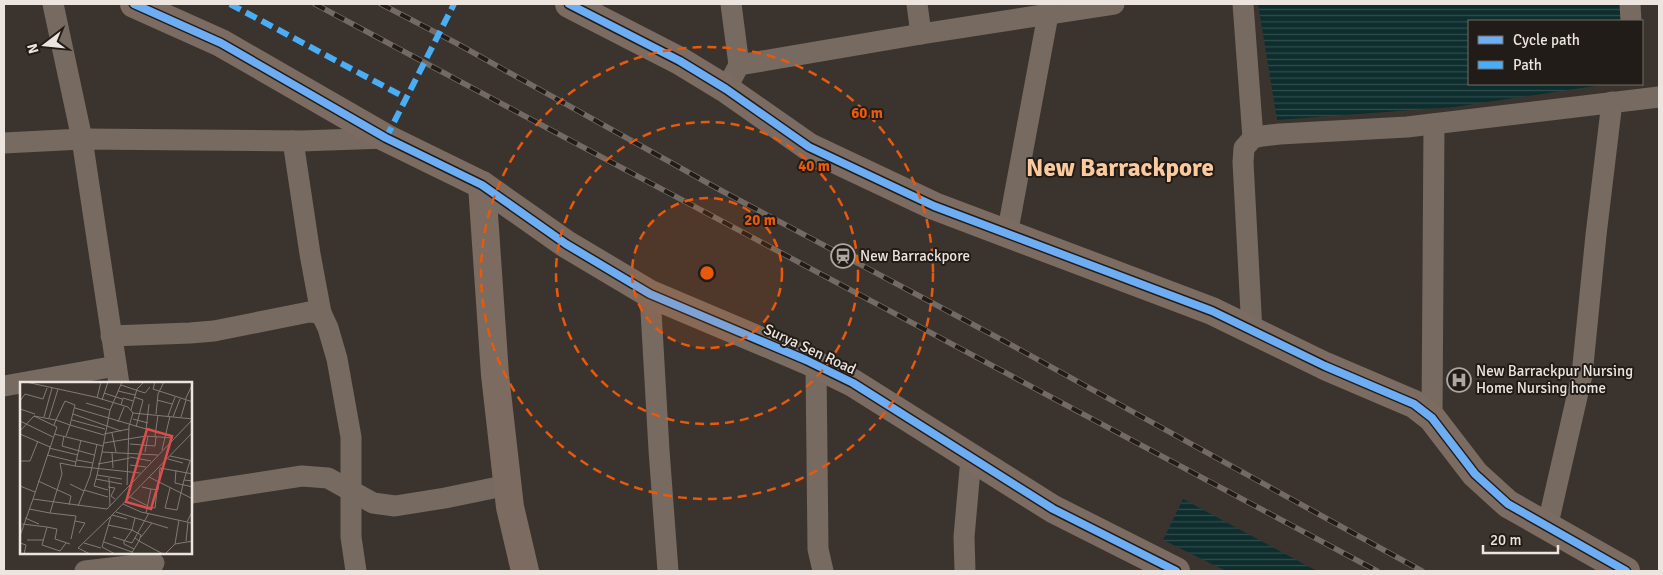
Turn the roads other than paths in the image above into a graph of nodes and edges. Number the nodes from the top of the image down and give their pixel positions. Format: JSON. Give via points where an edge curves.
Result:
{"nodes":[{"id":1,"x":53,"y":4,"type":"edge"},
{"id":2,"x":134,"y":4,"type":"edge"},
{"id":3,"x":569,"y":4,"type":"edge"},
{"id":4,"x":731,"y":4,"type":"edge"},
{"id":5,"x":917,"y":4,"type":"edge"},
{"id":6,"x":1114,"y":4,"type":"edge"},
{"id":7,"x":1243,"y":4,"type":"edge"},
{"id":8,"x":1630,"y":4,"type":"edge"},
{"id":9,"x":1048,"y":10,"type":"edge"},
{"id":10,"x":1631,"y":20,"type":"edge"},
{"id":11,"x":921,"y":34,"type":"junction"},
{"id":12,"x":739,"y":65,"type":"junction"},
{"id":13,"x":726,"y":88,"type":"junction"},
{"id":14,"x":1635,"y":92,"type":"edge"},
{"id":15,"x":1659,"y":97,"type":"edge"},
{"id":16,"x":1612,"y":102,"type":"junction"},
{"id":17,"x":1434,"y":124,"type":"junction"},
{"id":18,"x":82,"y":138,"type":"junction"},
{"id":19,"x":386,"y":138,"type":"junction"},
{"id":20,"x":1254,"y":138,"type":"junction"},
{"id":21,"x":294,"y":141,"type":"junction"},
{"id":22,"x":4,"y":143,"type":"edge"},
{"id":23,"x":482,"y":185,"type":"junction"},
{"id":24,"x":1007,"y":235,"type":"junction"},
{"id":25,"x":650,"y":294,"type":"junction"},
{"id":26,"x":321,"y":313,"type":"junction"},
{"id":27,"x":1252,"y":331,"type":"junction"},
{"id":28,"x":111,"y":336,"type":"junction"},
{"id":29,"x":816,"y":365,"type":"junction"},
{"id":30,"x":118,"y":375,"type":"edge"},
{"id":31,"x":45,"y":382,"type":"edge"},
{"id":32,"x":20,"y":384,"type":"edge"},
{"id":33,"x":4,"y":386,"type":"edge"},
{"id":34,"x":1432,"y":418,"type":"junction"},
{"id":35,"x":971,"y":458,"type":"junction"},
{"id":36,"x":508,"y":485,"type":"junction"},
{"id":37,"x":351,"y":490,"type":"junction"},
{"id":38,"x":192,"y":494,"type":"edge"},
{"id":39,"x":1548,"y":528,"type":"junction"},
{"id":40,"x":154,"y":563,"type":"edge"},
{"id":41,"x":85,"y":571,"type":"edge"},
{"id":42,"x":356,"y":571,"type":"edge"},
{"id":43,"x":525,"y":571,"type":"edge"},
{"id":44,"x":668,"y":571,"type":"edge"},
{"id":45,"x":823,"y":571,"type":"edge"},
{"id":46,"x":965,"y":571,"type":"edge"},
{"id":47,"x":1176,"y":571,"type":"edge"},
{"id":48,"x":1626,"y":571,"type":"edge"}],
"edges":[{"from":1,"to":18,"type":"street"},
{"from":2,"to":19,"type":"street","name":"Surya Sen Road","via":[[221,43]]},
{"from":3,"to":13,"type":"street"},
{"from":4,"to":12,"type":"street"},
{"from":5,"to":11,"type":"street"},
{"from":6,"to":9,"type":"street"},
{"from":7,"to":20,"type":"street"},
{"from":8,"to":10,"type":"street"},
{"from":9,"to":11,"type":"street"},
{"from":9,"to":24,"type":"street"},
{"from":11,"to":12,"type":"street"},
{"from":12,"to":13,"type":"street"},
{"from":13,"to":24,"type":"street","via":[[809,147],[934,206]]},
{"from":14,"to":15,"type":"street"},
{"from":14,"to":16,"type":"street"},
{"from":16,"to":17,"type":"street"},
{"from":16,"to":39,"type":"street","via":[[1582,374]]},
{"from":17,"to":20,"type":"street"},
{"from":17,"to":34,"type":"street"},
{"from":18,"to":21,"type":"street"},
{"from":18,"to":22,"type":"street"},
{"from":18,"to":28,"type":"street"},
{"from":19,"to":21,"type":"street"},
{"from":19,"to":23,"type":"street","name":"Surya Sen Road"},
{"from":20,"to":27,"type":"street","via":[[1244,148],[1243,162]]},
{"from":21,"to":26,"type":"street"},
{"from":23,"to":25,"type":"street","name":"Surya Sen Road","via":[[566,244]]},
{"from":23,"to":36,"type":"street","via":[[495,375]]},
{"from":24,"to":27,"type":"street","via":[[1212,311]]},
{"from":25,"to":29,"type":"street","name":"Surya Sen Road"},
{"from":25,"to":44,"type":"street"},
{"from":26,"to":28,"type":"street","via":[[309,312],[190,333]]},
{"from":26,"to":37,"type":"street","via":[[337,359],[352,437]]},
{"from":27,"to":34,"type":"street","via":[[1414,404]]},
{"from":28,"to":30,"type":"street"},
{"from":29,"to":35,"type":"street","name":"Surya Sen Road","via":[[853,383]]},
{"from":29,"to":45,"type":"street","via":[[818,549]]},
{"from":30,"to":31,"type":"street"},
{"from":32,"to":33,"type":"street"},
{"from":34,"to":39,"type":"street","via":[[1475,474],[1508,504]]},
{"from":35,"to":46,"type":"street","via":[[964,537]]},
{"from":35,"to":47,"type":"street","name":"Surya Sen Road","via":[[1052,509]]},
{"from":36,"to":37,"type":"street","via":[[396,506],[373,503]]},
{"from":36,"to":43,"type":"street"},
{"from":37,"to":38,"type":"street","via":[[328,478],[302,476]]},
{"from":37,"to":42,"type":"street","via":[[351,537]]},
{"from":39,"to":48,"type":"street"},
{"from":40,"to":41,"type":"street"}]}
